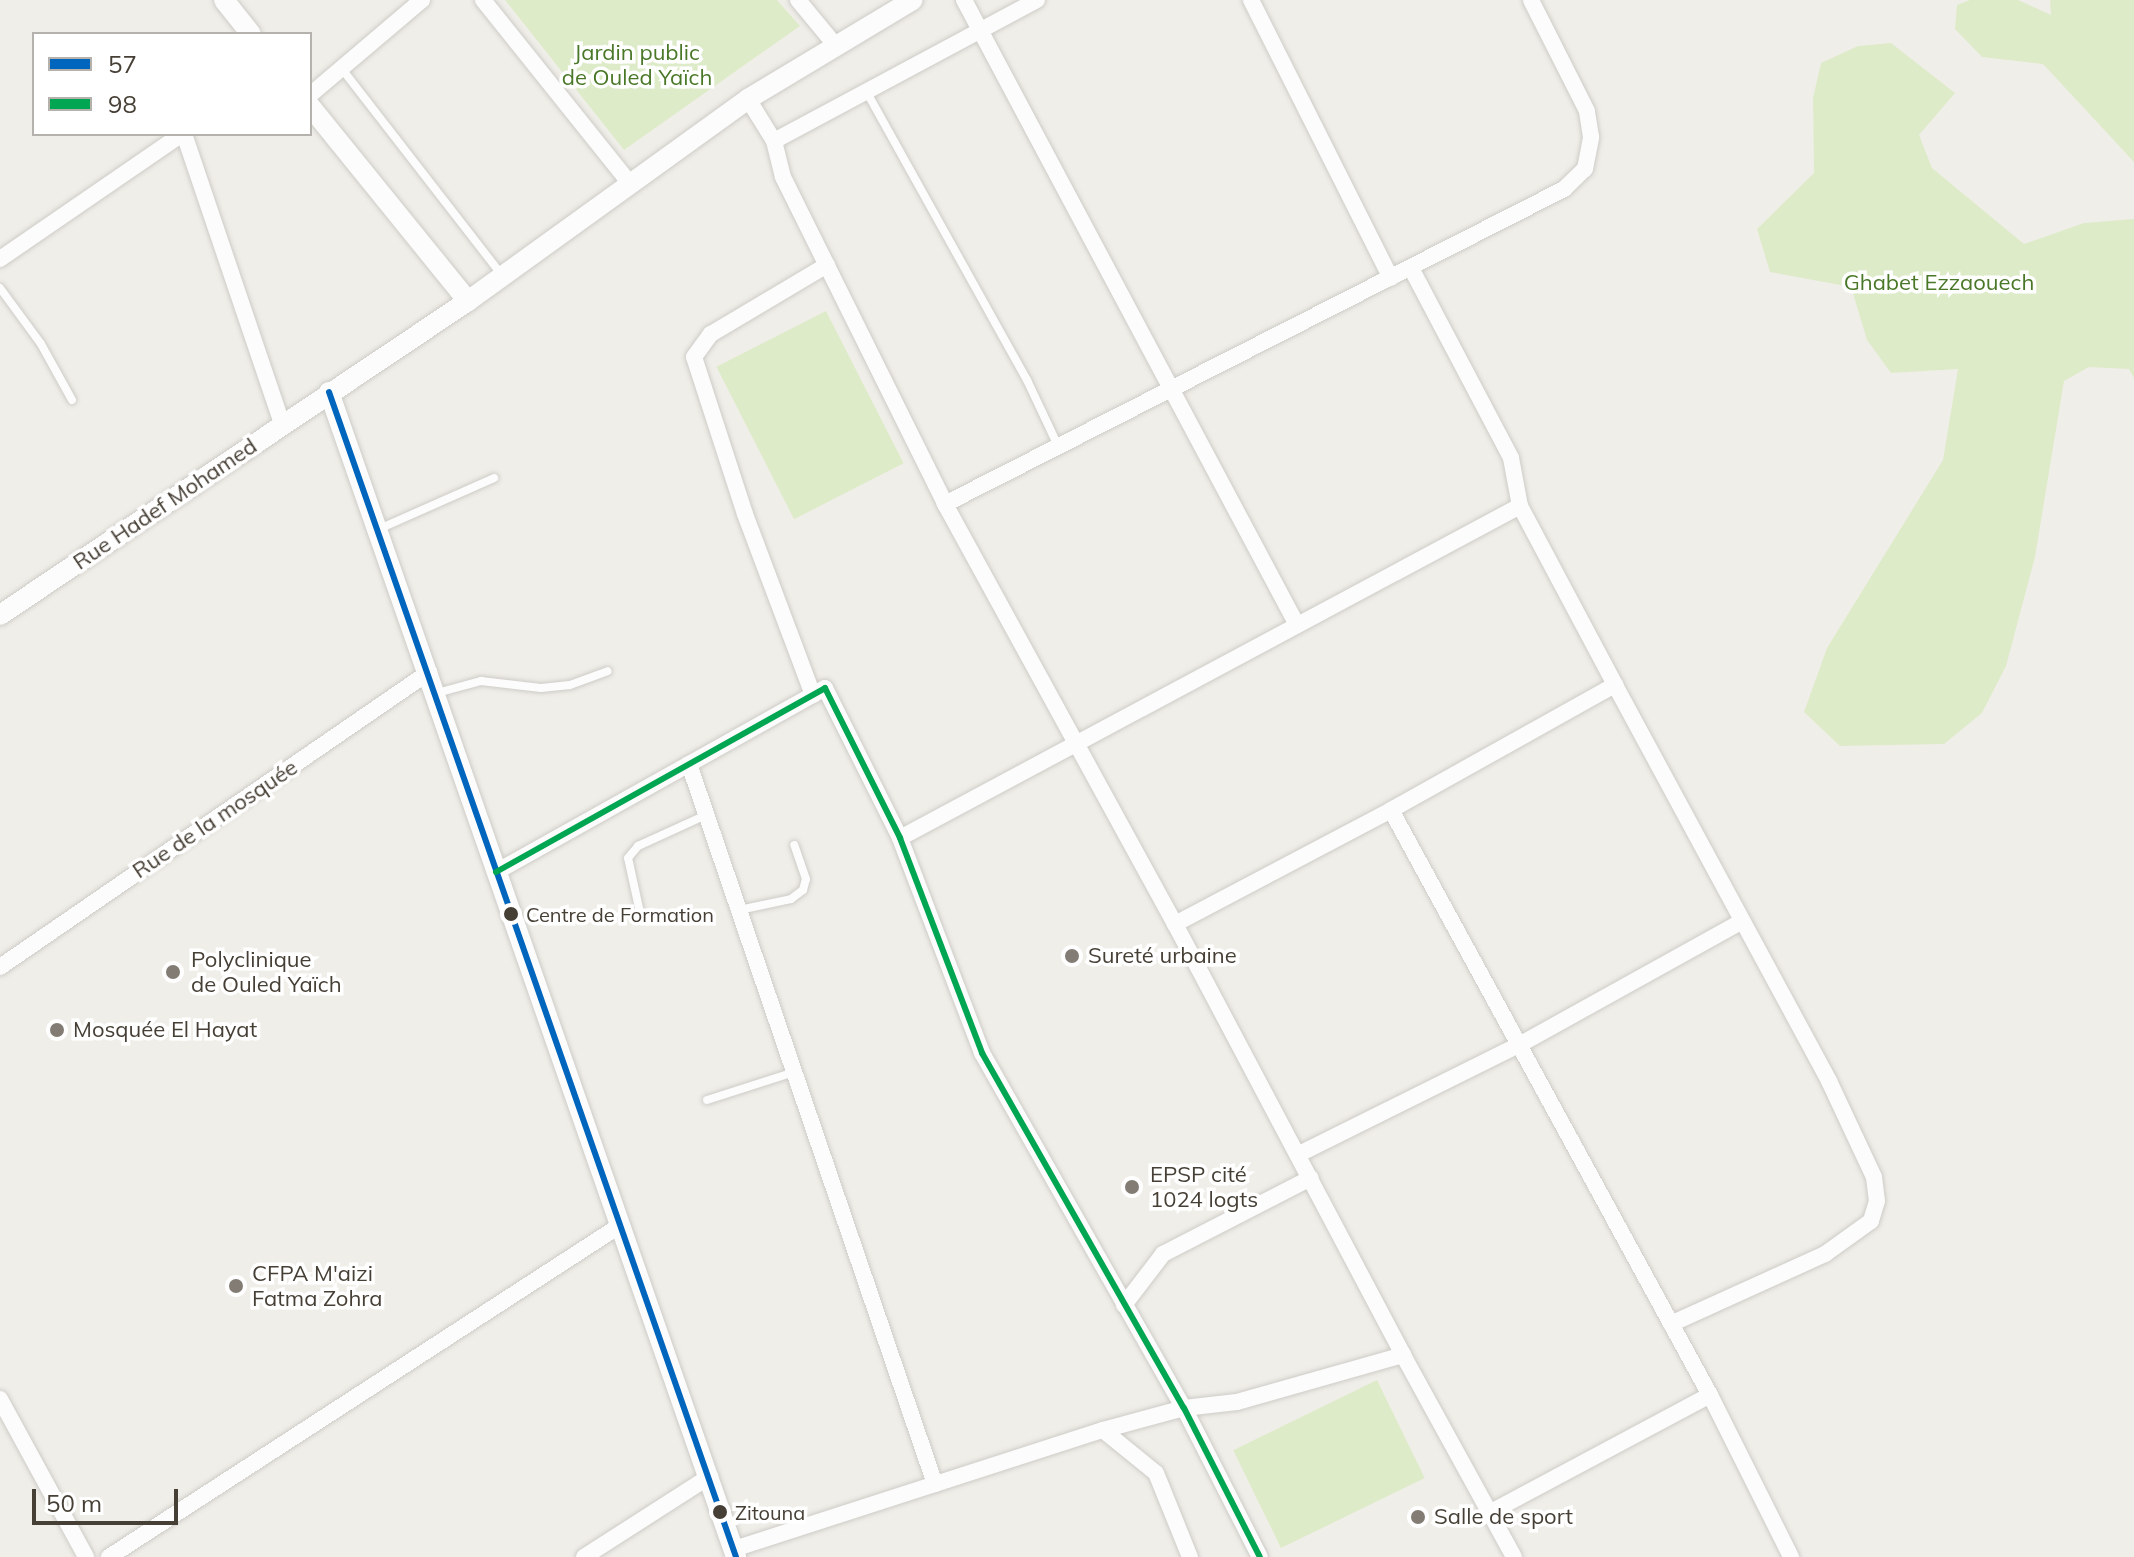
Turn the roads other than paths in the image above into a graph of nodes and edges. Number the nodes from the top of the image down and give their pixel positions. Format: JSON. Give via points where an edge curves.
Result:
{"nodes":[{"id":1,"x":224,"y":0,"type":"edge"},
{"id":2,"x":422,"y":0,"type":"edge"},
{"id":3,"x":483,"y":0,"type":"edge"},
{"id":4,"x":798,"y":0,"type":"edge"},
{"id":5,"x":913,"y":0,"type":"edge"},
{"id":6,"x":964,"y":0,"type":"edge"},
{"id":7,"x":1037,"y":0,"type":"edge"},
{"id":8,"x":1251,"y":0,"type":"edge"},
{"id":9,"x":1531,"y":0,"type":"edge"},
{"id":10,"x":980,"y":30,"type":"junction"},
{"id":11,"x":249,"y":32,"type":"edge"},
{"id":12,"x":836,"y":46,"type":"junction"},
{"id":13,"x":342,"y":69,"type":"junction"},
{"id":14,"x":865,"y":89,"type":"junction"},
{"id":15,"x":312,"y":93,"type":"edge"},
{"id":16,"x":748,"y":99,"type":"junction"},
{"id":17,"x":312,"y":108,"type":"edge"},
{"id":18,"x":180,"y":136,"type":"edge"},
{"id":19,"x":184,"y":136,"type":"edge"},
{"id":20,"x":774,"y":141,"type":"junction"},
{"id":21,"x":631,"y":185,"type":"junction"},
{"id":22,"x":0,"y":259,"type":"edge"},
{"id":23,"x":827,"y":265,"type":"junction"},
{"id":24,"x":1411,"y":268,"type":"junction"},
{"id":25,"x":503,"y":277,"type":"junction"},
{"id":26,"x":1391,"y":278,"type":"junction"},
{"id":27,"x":0,"y":288,"type":"edge"},
{"id":28,"x":468,"y":301,"type":"junction"},
{"id":29,"x":1172,"y":390,"type":"junction"},
{"id":30,"x":329,"y":392,"type":"junction"},
{"id":31,"x":72,"y":400,"type":"dead end"},
{"id":32,"x":282,"y":424,"type":"junction"},
{"id":33,"x":1058,"y":447,"type":"junction"},
{"id":34,"x":494,"y":478,"type":"dead end"},
{"id":35,"x":945,"y":504,"type":"junction"},
{"id":36,"x":1520,"y":506,"type":"junction"},
{"id":37,"x":378,"y":529,"type":"junction"},
{"id":38,"x":0,"y":615,"type":"edge"},
{"id":39,"x":1297,"y":625,"type":"junction"},
{"id":40,"x":608,"y":671,"type":"dead end"},
{"id":41,"x":429,"y":672,"type":"junction"},
{"id":42,"x":1615,"y":685,"type":"junction"},
{"id":43,"x":436,"y":693,"type":"junction"},
{"id":44,"x":813,"y":695,"type":"junction"},
{"id":45,"x":1074,"y":743,"type":"junction"},
{"id":46,"x":689,"y":764,"type":"junction"},
{"id":47,"x":1391,"y":810,"type":"junction"},
{"id":48,"x":706,"y":815,"type":"junction"},
{"id":49,"x":900,"y":838,"type":"junction"},
{"id":50,"x":794,"y":845,"type":"dead end"},
{"id":51,"x":496,"y":872,"type":"junction"},
{"id":52,"x":739,"y":910,"type":"junction"},
{"id":53,"x":641,"y":917,"type":"dead end"},
{"id":54,"x":1741,"y":922,"type":"junction"},
{"id":55,"x":1175,"y":924,"type":"junction"},
{"id":56,"x":0,"y":967,"type":"edge"},
{"id":57,"x":1517,"y":1046,"type":"junction"},
{"id":58,"x":794,"y":1072,"type":"junction"},
{"id":59,"x":707,"y":1100,"type":"dead end"},
{"id":60,"x":1299,"y":1154,"type":"junction"},
{"id":61,"x":1311,"y":1178,"type":"junction"},
{"id":62,"x":619,"y":1226,"type":"junction"},
{"id":63,"x":1124,"y":1305,"type":"junction"},
{"id":64,"x":1671,"y":1324,"type":"junction"},
{"id":65,"x":1403,"y":1355,"type":"junction"},
{"id":66,"x":1710,"y":1395,"type":"junction"},
{"id":67,"x":0,"y":1399,"type":"edge"},
{"id":68,"x":1184,"y":1408,"type":"junction"},
{"id":69,"x":1103,"y":1430,"type":"junction"},
{"id":70,"x":710,"y":1476,"type":"junction"},
{"id":71,"x":935,"y":1484,"type":"junction"},
{"id":72,"x":1491,"y":1512,"type":"junction"},
{"id":73,"x":735,"y":1553,"type":"edge"},
{"id":74,"x":1257,"y":1556,"type":"edge"},
{"id":75,"x":86,"y":1557,"type":"edge"},
{"id":76,"x":109,"y":1557,"type":"edge"},
{"id":77,"x":584,"y":1557,"type":"edge"},
{"id":78,"x":1190,"y":1557,"type":"edge"},
{"id":79,"x":1514,"y":1557,"type":"edge"},
{"id":80,"x":1791,"y":1557,"type":"edge"}],
"edges":[{"from":1,"to":11,"type":"street"},
{"from":2,"to":13,"type":"street"},
{"from":3,"to":21,"type":"street"},
{"from":4,"to":12,"type":"street"},
{"from":5,"to":12,"type":"street","name":"Rue Hadef Mohamed"},
{"from":6,"to":10,"type":"street"},
{"from":7,"to":10,"type":"street"},
{"from":8,"to":26,"type":"street"},
{"from":9,"to":24,"type":"street","via":[[1587,111],[1591,137],[1585,169],[1564,189]]},
{"from":10,"to":14,"type":"street"},
{"from":10,"to":29,"type":"street"},
{"from":12,"to":16,"type":"street","name":"Rue Hadef Mohamed"},
{"from":13,"to":15,"type":"street"},
{"from":13,"to":25,"type":"lane"},
{"from":14,"to":20,"type":"street"},
{"from":14,"to":33,"type":"lane","via":[[1027,380]]},
{"from":16,"to":20,"type":"street"},
{"from":16,"to":21,"type":"street","name":"Rue Hadef Mohamed"},
{"from":17,"to":28,"type":"street"},
{"from":18,"to":22,"type":"street"},
{"from":19,"to":32,"type":"street"},
{"from":20,"to":23,"type":"street","via":[[783,177]]},
{"from":21,"to":25,"type":"street","name":"Rue Hadef Mohamed"},
{"from":23,"to":35,"type":"street"},
{"from":23,"to":44,"type":"street","via":[[711,334],[694,357],[745,514]]},
{"from":24,"to":26,"type":"street"},
{"from":24,"to":36,"type":"street","via":[[1511,458]]},
{"from":25,"to":28,"type":"street","name":"Rue Hadef Mohamed"},
{"from":26,"to":29,"type":"street"},
{"from":27,"to":31,"type":"lane","via":[[41,344]]},
{"from":28,"to":30,"type":"street","name":"Rue Hadef Mohamed"},
{"from":29,"to":33,"type":"street"},
{"from":29,"to":39,"type":"street"},
{"from":30,"to":32,"type":"street","name":"Rue Hadef Mohamed"},
{"from":30,"to":37,"type":"street"},
{"from":32,"to":38,"type":"street","name":"Rue Hadef Mohamed"},
{"from":33,"to":35,"type":"street"},
{"from":34,"to":37,"type":"lane"},
{"from":35,"to":45,"type":"street"},
{"from":36,"to":39,"type":"street"},
{"from":36,"to":42,"type":"street"},
{"from":37,"to":41,"type":"street"},
{"from":39,"to":45,"type":"street"},
{"from":40,"to":43,"type":"lane","via":[[570,685],[541,688],[481,681]]},
{"from":41,"to":43,"type":"street"},
{"from":41,"to":56,"type":"street","name":"Rue de la mosquée"},
{"from":42,"to":47,"type":"street"},
{"from":42,"to":54,"type":"street"},
{"from":43,"to":51,"type":"street"},
{"from":44,"to":46,"type":"street"},
{"from":44,"to":49,"type":"street","via":[[825,688]]},
{"from":45,"to":49,"type":"street"},
{"from":45,"to":55,"type":"street"},
{"from":46,"to":48,"type":"street"},
{"from":46,"to":51,"type":"street"},
{"from":47,"to":55,"type":"street"},
{"from":47,"to":57,"type":"street"},
{"from":48,"to":52,"type":"street"},
{"from":48,"to":53,"type":"lane","via":[[638,846],[628,858]]},
{"from":49,"to":63,"type":"street","via":[[982,1053]]},
{"from":50,"to":52,"type":"lane","via":[[806,879],[803,890],[791,899]]},
{"from":51,"to":62,"type":"street"},
{"from":52,"to":58,"type":"street"},
{"from":54,"to":57,"type":"street"},
{"from":54,"to":64,"type":"street","via":[[1829,1081],[1874,1177],[1877,1201],[1871,1221],[1825,1254]]},
{"from":55,"to":60,"type":"street"},
{"from":57,"to":60,"type":"street"},
{"from":57,"to":64,"type":"street"},
{"from":58,"to":59,"type":"lane"},
{"from":58,"to":71,"type":"street"},
{"from":60,"to":61,"type":"street"},
{"from":61,"to":63,"type":"street","via":[[1163,1254]]},
{"from":61,"to":65,"type":"street"},
{"from":62,"to":70,"type":"street"},
{"from":62,"to":76,"type":"street"},
{"from":63,"to":68,"type":"street"},
{"from":64,"to":66,"type":"street"},
{"from":65,"to":68,"type":"street","via":[[1237,1402]]},
{"from":65,"to":72,"type":"street"},
{"from":66,"to":72,"type":"street"},
{"from":66,"to":80,"type":"street"},
{"from":67,"to":75,"type":"street"},
{"from":68,"to":69,"type":"street"},
{"from":68,"to":74,"type":"street"},
{"from":69,"to":71,"type":"street"},
{"from":69,"to":78,"type":"street","via":[[1156,1473]]},
{"from":70,"to":73,"type":"street"},
{"from":70,"to":77,"type":"street"},
{"from":71,"to":73,"type":"street"},
{"from":72,"to":79,"type":"street"}]}
